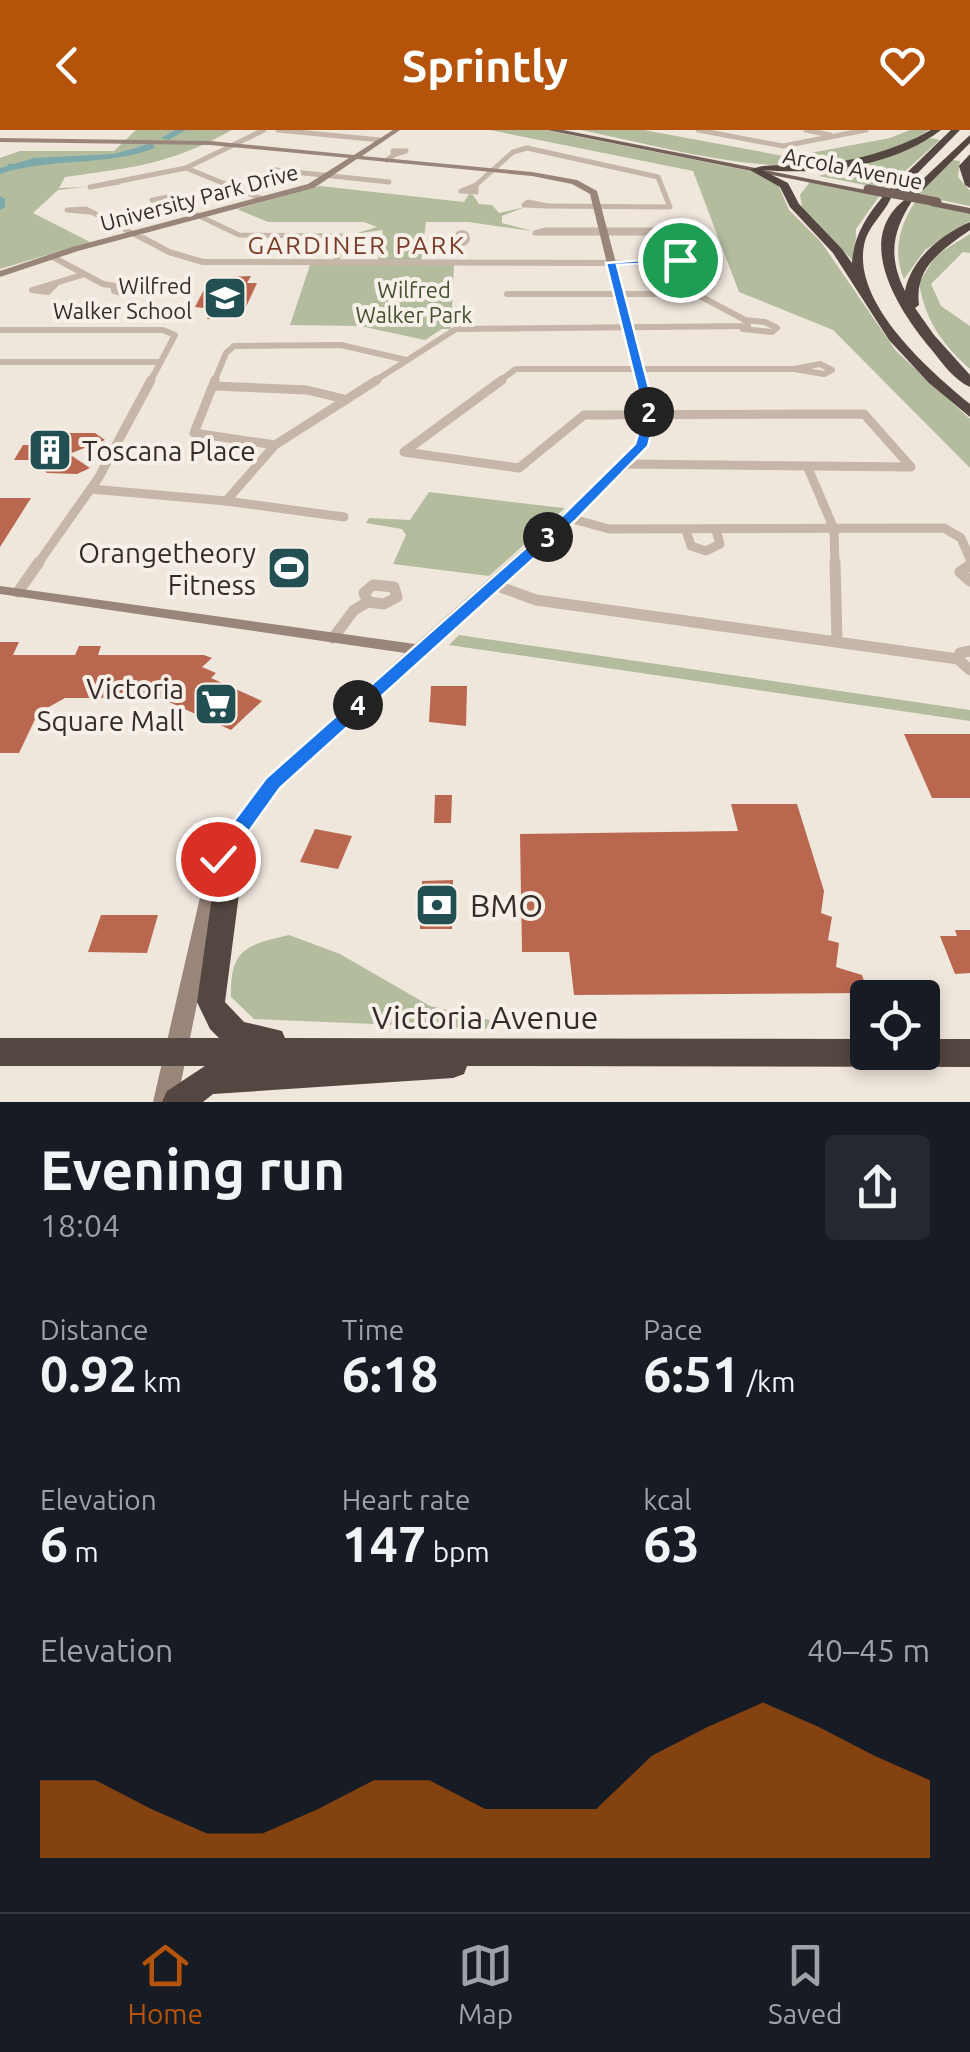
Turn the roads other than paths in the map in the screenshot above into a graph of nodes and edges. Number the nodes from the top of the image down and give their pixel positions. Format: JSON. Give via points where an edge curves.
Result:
{"nodes":[{"id":1,"x":50,"y":130,"type":"edge"},
{"id":2,"x":264,"y":130,"type":"edge"},
{"id":3,"x":278,"y":130,"type":"edge"},
{"id":4,"x":397,"y":130,"type":"edge"},
{"id":5,"x":552,"y":130,"type":"edge"},
{"id":6,"x":571,"y":130,"type":"edge"},
{"id":7,"x":698,"y":130,"type":"edge"},
{"id":8,"x":806,"y":130,"type":"edge"},
{"id":9,"x":866,"y":130,"type":"edge"},
{"id":10,"x":937,"y":130,"type":"edge"},
{"id":11,"x":956,"y":130,"type":"edge"},
{"id":12,"x":836,"y":136,"type":"junction"},
{"id":13,"x":970,"y":138,"type":"edge"},
{"id":14,"x":0,"y":140,"type":"edge"},
{"id":15,"x":380,"y":140,"type":"junction"},
{"id":16,"x":36,"y":142,"type":"junction"},
{"id":17,"x":237,"y":145,"type":"junction"},
{"id":18,"x":354,"y":157,"type":"junction"},
{"id":19,"x":970,"y":157,"type":"edge"},
{"id":20,"x":842,"y":162,"type":"junction"},
{"id":21,"x":186,"y":168,"type":"junction"},
{"id":22,"x":758,"y":168,"type":"junction"},
{"id":23,"x":493,"y":170,"type":"junction"},
{"id":24,"x":298,"y":172,"type":"dead end"},
{"id":25,"x":328,"y":176,"type":"junction"},
{"id":26,"x":804,"y":178,"type":"junction"},
{"id":27,"x":119,"y":182,"type":"dead end"},
{"id":28,"x":969,"y":182,"type":"edge"},
{"id":29,"x":404,"y":183,"type":"dead end"},
{"id":30,"x":476,"y":185,"type":"dead end"},
{"id":31,"x":790,"y":198,"type":"junction"},
{"id":32,"x":262,"y":199,"type":"junction"},
{"id":33,"x":168,"y":201,"type":"dead end"},
{"id":34,"x":548,"y":206,"type":"dead end"},
{"id":35,"x":598,"y":206,"type":"junction"},
{"id":36,"x":970,"y":210,"type":"edge"},
{"id":37,"x":89,"y":212,"type":"dead end"},
{"id":38,"x":196,"y":216,"type":"junction"},
{"id":39,"x":970,"y":228,"type":"edge"},
{"id":40,"x":130,"y":233,"type":"junction"},
{"id":41,"x":604,"y":233,"type":"junction"},
{"id":42,"x":462,"y":244,"type":"dead end"},
{"id":43,"x":51,"y":256,"type":"junction"},
{"id":44,"x":336,"y":262,"type":"junction"},
{"id":45,"x":462,"y":263,"type":"junction"},
{"id":46,"x":611,"y":263,"type":"junction"},
{"id":47,"x":662,"y":263,"type":"dead end"},
{"id":48,"x":0,"y":274,"type":"edge"},
{"id":49,"x":82,"y":275,"type":"junction"},
{"id":50,"x":56,"y":284,"type":"dead end"},
{"id":51,"x":114,"y":287,"type":"dead end"},
{"id":52,"x":507,"y":294,"type":"dead end"},
{"id":53,"x":619,"y":294,"type":"junction"},
{"id":54,"x":876,"y":311,"type":"junction"},
{"id":55,"x":744,"y":320,"type":"junction"},
{"id":56,"x":628,"y":329,"type":"junction"},
{"id":57,"x":742,"y":329,"type":"junction"},
{"id":58,"x":0,"y":330,"type":"edge"},
{"id":59,"x":920,"y":331,"type":"junction"},
{"id":60,"x":406,"y":360,"type":"junction"},
{"id":61,"x":0,"y":362,"type":"edge"},
{"id":62,"x":160,"y":362,"type":"junction"},
{"id":63,"x":638,"y":369,"type":"junction"},
{"id":64,"x":794,"y":369,"type":"dead end"},
{"id":65,"x":970,"y":383,"type":"edge"},
{"id":66,"x":214,"y":386,"type":"junction"},
{"id":67,"x":344,"y":400,"type":"junction"},
{"id":68,"x":970,"y":412,"type":"edge"},
{"id":69,"x":650,"y":415,"type":"junction"},
{"id":70,"x":275,"y":445,"type":"junction"},
{"id":71,"x":626,"y":464,"type":"junction"},
{"id":72,"x":808,"y":468,"type":"junction"},
{"id":73,"x":92,"y":489,"type":"junction"},
{"id":74,"x":226,"y":501,"type":"junction"},
{"id":75,"x":344,"y":516,"type":"dead end"},
{"id":76,"x":570,"y":518,"type":"junction"},
{"id":77,"x":834,"y":529,"type":"junction"},
{"id":78,"x":686,"y":530,"type":"junction"},
{"id":79,"x":716,"y":530,"type":"junction"},
{"id":80,"x":970,"y":562,"type":"edge"},
{"id":81,"x":970,"y":581,"type":"edge"},
{"id":82,"x":495,"y":585,"type":"junction"},
{"id":83,"x":0,"y":590,"type":"edge"},
{"id":84,"x":18,"y":592,"type":"junction"},
{"id":85,"x":368,"y":602,"type":"dead end"},
{"id":86,"x":333,"y":638,"type":"junction"},
{"id":87,"x":837,"y":642,"type":"junction"},
{"id":88,"x":419,"y":650,"type":"junction"},
{"id":89,"x":970,"y":651,"type":"edge"},
{"id":90,"x":958,"y":660,"type":"junction"},
{"id":91,"x":970,"y":670,"type":"edge"},
{"id":92,"x":233,"y":840,"type":"junction"},
{"id":93,"x":175,"y":1051,"type":"junction"},
{"id":94,"x":0,"y":1052,"type":"edge"},
{"id":95,"x":432,"y":1052,"type":"junction"},
{"id":96,"x":645,"y":1052,"type":"junction"},
{"id":97,"x":970,"y":1053,"type":"edge"},
{"id":98,"x":166,"y":1102,"type":"edge"},
{"id":99,"x":178,"y":1102,"type":"edge"}],
"edges":[{"from":1,"to":16,"type":"street"},
{"from":2,"to":17,"type":"street"},
{"from":3,"to":15,"type":"street"},
{"from":4,"to":15,"type":"street","name":"University Park Drive"},
{"from":5,"to":22,"type":"main road","name":"Arcola Avenue"},
{"from":6,"to":22,"type":"main road","name":"Arcola Avenue"},
{"from":7,"to":12,"type":"street","via":[[783,146]]},
{"from":8,"to":12,"type":"street"},
{"from":9,"to":12,"type":"street"},
{"from":10,"to":20,"type":"highway"},
{"from":11,"to":54,"type":"highway","via":[[891,194],[859,243],[858,268]]},
{"from":13,"to":59,"type":"highway","via":[[910,198],[886,244]]},
{"from":14,"to":16,"type":"street"},
{"from":15,"to":18,"type":"street","name":"University Park Drive"},
{"from":16,"to":17,"type":"street"},
{"from":17,"to":18,"type":"street"},
{"from":17,"to":21,"type":"street"},
{"from":18,"to":23,"type":"street"},
{"from":18,"to":25,"type":"street","name":"University Park Drive"},
{"from":19,"to":28,"type":"highway","via":[[964,166]]},
{"from":20,"to":22,"type":"highway"},
{"from":20,"to":26,"type":"highway"},
{"from":21,"to":27,"type":"street"},
{"from":21,"to":32,"type":"street"},
{"from":22,"to":26,"type":"main road","name":"Arcola Avenue"},
{"from":22,"to":31,"type":"highway","via":[[784,185]]},
{"from":23,"to":30,"type":"street"},
{"from":23,"to":35,"type":"street","via":[[574,182],[594,193]]},
{"from":23,"to":35,"type":"street","via":[[527,148],[658,176],[670,207]]},
{"from":24,"to":25,"type":"street"},
{"from":25,"to":29,"type":"street"},
{"from":25,"to":32,"type":"street","name":"University Park Drive"},
{"from":26,"to":31,"type":"highway"},
{"from":26,"to":36,"type":"main road","name":"Arcola Avenue","bridge":true},
{"from":31,"to":54,"type":"highway","via":[[838,252]]},
{"from":32,"to":38,"type":"street","name":"University Park Drive"},
{"from":33,"to":38,"type":"street"},
{"from":34,"to":35,"type":"street"},
{"from":35,"to":41,"type":"street"},
{"from":37,"to":40,"type":"street"},
{"from":38,"to":40,"type":"street","name":"University Park Drive"},
{"from":38,"to":44,"type":"street","via":[[239,235],[343,236]]},
{"from":39,"to":59,"type":"highway","via":[[920,264],[910,297]]},
{"from":40,"to":43,"type":"street","name":"University Park Drive"},
{"from":40,"to":44,"type":"street","via":[[203,262]]},
{"from":41,"to":41,"type":"street","via":[[545,230],[535,233]]},
{"from":41,"to":41,"type":"street","via":[[683,233]]},
{"from":41,"to":46,"type":"street"},
{"from":42,"to":45,"type":"street"},
{"from":43,"to":48,"type":"street","name":"University Park Drive"},
{"from":43,"to":49,"type":"street"},
{"from":44,"to":45,"type":"street"},
{"from":45,"to":46,"type":"street"},
{"from":46,"to":47,"type":"street"},
{"from":46,"to":53,"type":"street"},
{"from":49,"to":50,"type":"street"},
{"from":49,"to":51,"type":"street"},
{"from":52,"to":53,"type":"street"},
{"from":53,"to":55,"type":"street","via":[[696,294]]},
{"from":53,"to":56,"type":"street"},
{"from":54,"to":68,"type":"highway","via":[[920,369]]},
{"from":55,"to":57,"type":"street","via":[[748,326]]},
{"from":55,"to":57,"type":"street","via":[[777,330]]},
{"from":56,"to":57,"type":"street"},
{"from":56,"to":60,"type":"street","via":[[456,330]]},
{"from":56,"to":63,"type":"street"},
{"from":58,"to":62,"type":"street","via":[[163,330],[175,335]]},
{"from":59,"to":65,"type":"highway"},
{"from":60,"to":66,"type":"street","via":[[340,345],[234,346]]},
{"from":60,"to":67,"type":"street"},
{"from":61,"to":62,"type":"street"},
{"from":62,"to":73,"type":"street"},
{"from":63,"to":64,"type":"street"},
{"from":63,"to":69,"type":"street"},
{"from":63,"to":69,"type":"street","via":[[516,369],[404,452],[519,468],[584,414]]},
{"from":66,"to":67,"type":"street","via":[[307,390]]},
{"from":66,"to":70,"type":"street","via":[[194,433]]},
{"from":67,"to":70,"type":"street"},
{"from":69,"to":71,"type":"street","via":[[641,446]]},
{"from":69,"to":72,"type":"street","via":[[864,414],[911,467]]},
{"from":70,"to":74,"type":"street"},
{"from":71,"to":72,"type":"street"},
{"from":71,"to":76,"type":"street"},
{"from":72,"to":77,"type":"street"},
{"from":73,"to":74,"type":"street"},
{"from":73,"to":84,"type":"street"},
{"from":74,"to":75,"type":"street"},
{"from":76,"to":78,"type":"street","via":[[609,529]]},
{"from":76,"to":82,"type":"street"},
{"from":77,"to":79,"type":"street"},
{"from":77,"to":80,"type":"street","via":[[944,528],[962,538]]},
{"from":77,"to":87,"type":"street"},
{"from":78,"to":79,"type":"street"},
{"from":78,"to":79,"type":"street","via":[[690,546],[706,551],[720,544]]},
{"from":80,"to":81,"type":"street","via":[[960,572]]},
{"from":82,"to":87,"type":"street","via":[[536,600]]},
{"from":82,"to":88,"type":"street"},
{"from":83,"to":84,"type":"street"},
{"from":84,"to":86,"type":"street"},
{"from":85,"to":86,"type":"street"},
{"from":86,"to":88,"type":"street"},
{"from":87,"to":90,"type":"street"},
{"from":88,"to":92,"type":"street","via":[[273,783]]},
{"from":89,"to":90,"type":"street"},
{"from":90,"to":91,"type":"street"},
{"from":92,"to":93,"type":"street","via":[[218,859]]},
{"from":92,"to":95,"type":"highway","via":[[212,988],[216,1018],[258,1040]]},
{"from":93,"to":94,"type":"highway","name":"Victoria Avenue"},
{"from":93,"to":95,"type":"highway","name":"Victoria Avenue"},
{"from":93,"to":98,"type":"street"},
{"from":95,"to":96,"type":"highway","name":"Victoria Avenue"},
{"from":96,"to":97,"type":"highway","name":"Victoria Avenue"},
{"from":96,"to":99,"type":"highway","via":[[207,1080]]}]}
